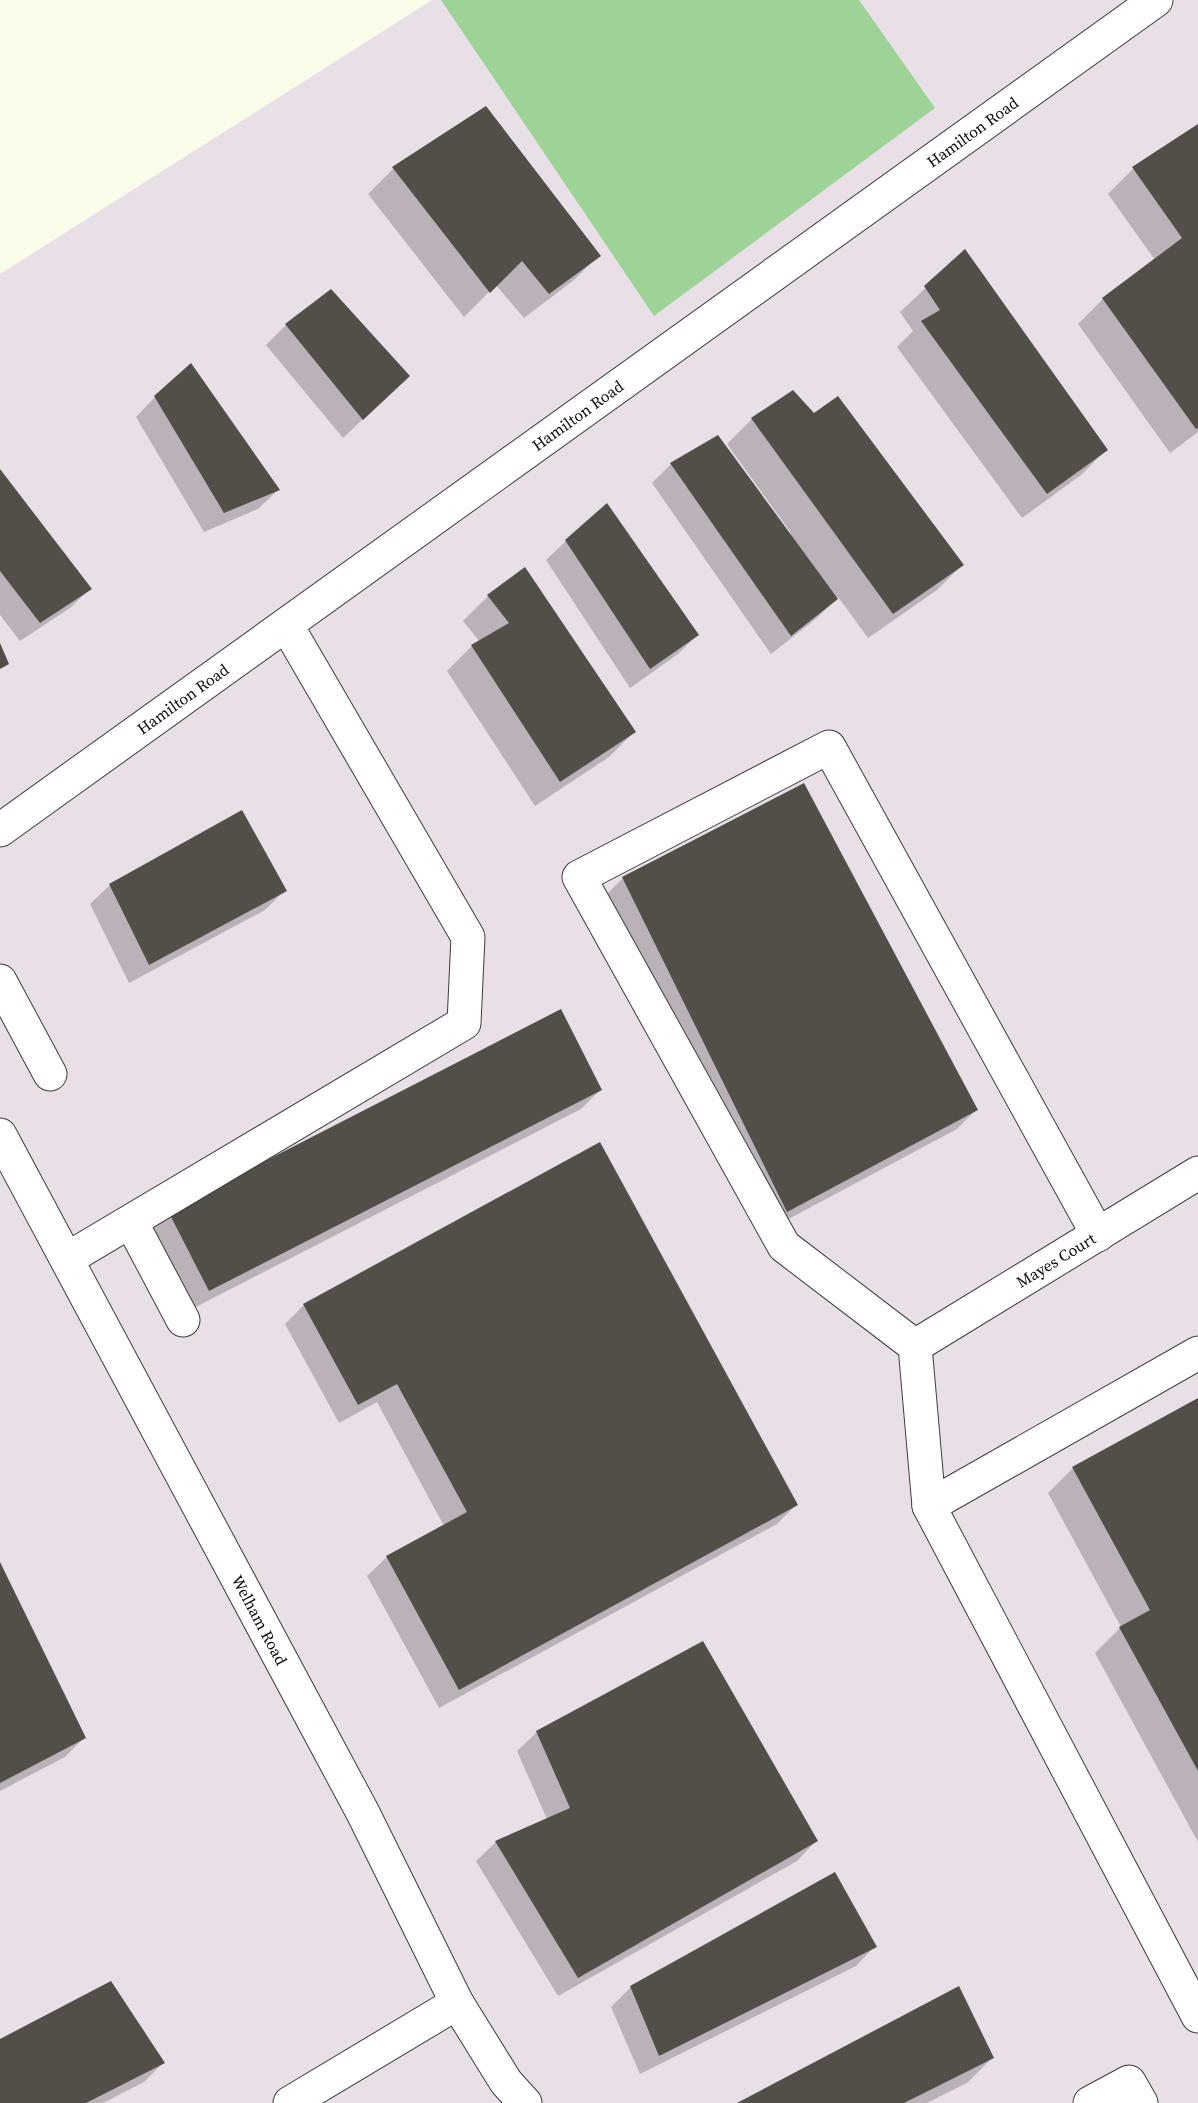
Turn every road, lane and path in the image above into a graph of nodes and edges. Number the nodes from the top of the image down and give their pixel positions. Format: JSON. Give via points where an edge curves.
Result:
{"nodes":[{"id":1,"x":1156,"y":0,"type":"edge"},
{"id":2,"x":287,"y":626,"type":"junction"},
{"id":3,"x":0,"y":831,"type":"edge"},
{"id":4,"x":0,"y":981,"type":"edge"},
{"id":5,"x":8,"y":1013,"type":"edge"},
{"id":6,"x":50,"y":1074,"type":"dead end"},
{"id":7,"x":0,"y":1135,"type":"edge"},
{"id":8,"x":1198,"y":1173,"type":"edge"},
{"id":9,"x":131,"y":1222,"type":"junction"},
{"id":10,"x":1098,"y":1234,"type":"junction"},
{"id":11,"x":67,"y":1259,"type":"junction"},
{"id":12,"x":183,"y":1320,"type":"dead end"},
{"id":13,"x":915,"y":1346,"type":"junction"},
{"id":14,"x":1198,"y":1353,"type":"edge"},
{"id":15,"x":929,"y":1506,"type":"junction"},
{"id":16,"x":457,"y":2003,"type":"junction"},
{"id":17,"x":1198,"y":2016,"type":"edge"},
{"id":18,"x":290,"y":2103,"type":"edge"},
{"id":19,"x":525,"y":2103,"type":"edge"},
{"id":20,"x":1090,"y":2103,"type":"edge"},
{"id":21,"x":1141,"y":2103,"type":"edge"}],
"edges":[{"from":1,"to":2,"type":"street","name":"Hamilton Road"},
{"from":2,"to":3,"type":"street","name":"Hamilton Road"},
{"from":2,"to":9,"type":"street","via":[[468,937],[464,1023]]},
{"from":4,"to":5,"type":"street"},
{"from":5,"to":6,"type":"street"},
{"from":7,"to":11,"type":"street","name":"Welham Road"},
{"from":8,"to":10,"type":"street","name":"Mayes Court"},
{"from":9,"to":11,"type":"street"},
{"from":9,"to":12,"type":"street"},
{"from":10,"to":13,"type":"street","name":"Mayes Court"},
{"from":10,"to":13,"type":"street","via":[[829,747],[579,877],[784,1246]]},
{"from":11,"to":16,"type":"street","name":"Welham Road","via":[[363,1813]]},
{"from":13,"to":15,"type":"street"},
{"from":14,"to":15,"type":"street"},
{"from":15,"to":17,"type":"street"},
{"from":16,"to":18,"type":"street"},
{"from":16,"to":19,"type":"street","name":"Welham Road","via":[[506,2082]]},
{"from":20,"to":21,"type":"street","via":[[1129,2082]]}]}
